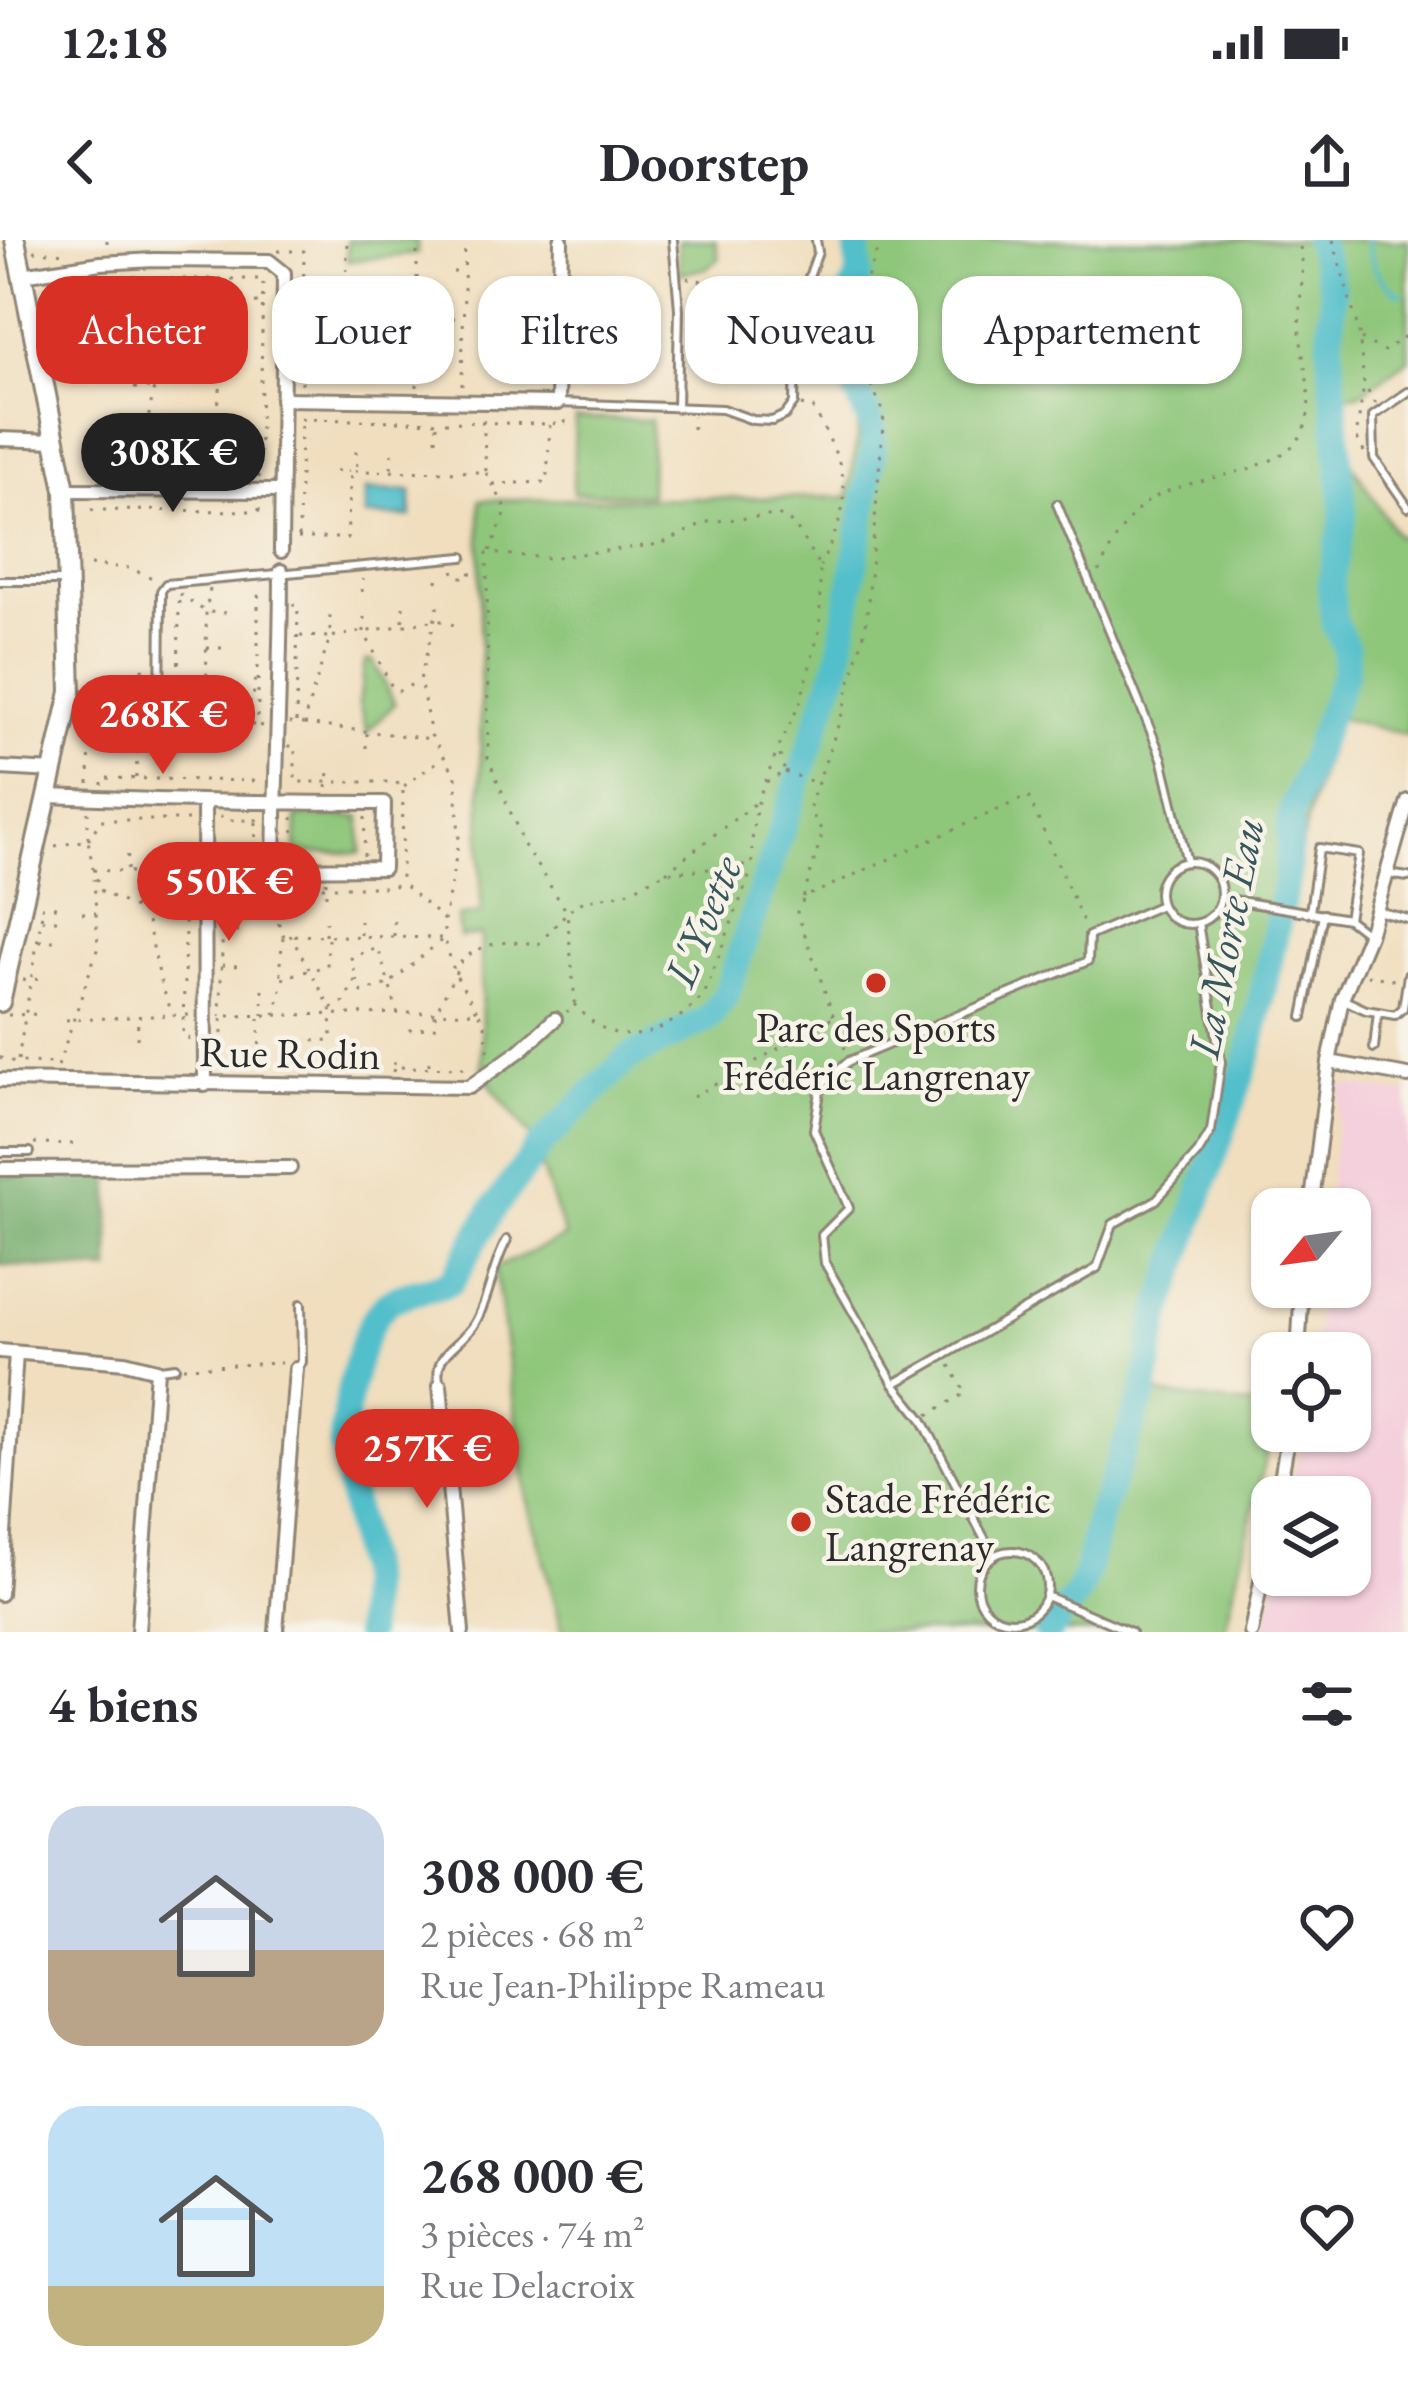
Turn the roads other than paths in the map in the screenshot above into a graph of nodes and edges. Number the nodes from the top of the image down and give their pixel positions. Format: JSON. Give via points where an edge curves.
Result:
{"nodes":[{"id":1,"x":561,"y":240,"type":"edge"},
{"id":2,"x":673,"y":240,"type":"edge"},
{"id":3,"x":816,"y":240,"type":"edge"},
{"id":4,"x":18,"y":259,"type":"edge"},
{"id":5,"x":1408,"y":392,"type":"edge"},
{"id":6,"x":282,"y":399,"type":"junction"},
{"id":7,"x":561,"y":403,"type":"junction"},
{"id":8,"x":677,"y":408,"type":"junction"},
{"id":9,"x":0,"y":440,"type":"edge"},
{"id":10,"x":56,"y":441,"type":"junction"},
{"id":11,"x":65,"y":490,"type":"junction"},
{"id":12,"x":280,"y":491,"type":"junction"},
{"id":13,"x":1058,"y":504,"type":"dead end"},
{"id":14,"x":1408,"y":507,"type":"edge"},
{"id":15,"x":281,"y":545,"type":"road end"},
{"id":16,"x":463,"y":557,"type":"dead end"},
{"id":17,"x":280,"y":571,"type":"junction"},
{"id":18,"x":0,"y":581,"type":"edge"},
{"id":19,"x":68,"y":581,"type":"junction"},
{"id":20,"x":160,"y":722,"type":"dead end"},
{"id":21,"x":0,"y":768,"type":"edge"},
{"id":22,"x":54,"y":771,"type":"junction"},
{"id":23,"x":49,"y":796,"type":"junction"},
{"id":24,"x":276,"y":801,"type":"junction"},
{"id":25,"x":1408,"y":801,"type":"edge"},
{"id":26,"x":211,"y":814,"type":"junction"},
{"id":27,"x":1187,"y":862,"type":"junction"},
{"id":28,"x":1388,"y":874,"type":"junction"},
{"id":29,"x":1408,"y":877,"type":"edge"},
{"id":30,"x":1221,"y":898,"type":"junction"},
{"id":31,"x":1161,"y":905,"type":"junction"},
{"id":32,"x":1376,"y":911,"type":"junction"},
{"id":33,"x":1310,"y":912,"type":"junction"},
{"id":34,"x":1323,"y":914,"type":"junction"},
{"id":35,"x":1348,"y":919,"type":"junction"},
{"id":36,"x":1408,"y":919,"type":"edge"},
{"id":37,"x":1198,"y":923,"type":"junction"},
{"id":38,"x":1369,"y":935,"type":"junction"},
{"id":39,"x":1407,"y":979,"type":"edge"},
{"id":40,"x":1342,"y":999,"type":"junction"},
{"id":41,"x":3,"y":1009,"type":"edge"},
{"id":42,"x":1378,"y":1012,"type":"junction"},
{"id":43,"x":560,"y":1017,"type":"road end"},
{"id":44,"x":1304,"y":1017,"type":"dead end"},
{"id":45,"x":1374,"y":1048,"type":"dead end"},
{"id":46,"x":1329,"y":1062,"type":"junction"},
{"id":47,"x":1408,"y":1076,"type":"edge"},
{"id":48,"x":0,"y":1080,"type":"edge"},
{"id":49,"x":205,"y":1085,"type":"junction"},
{"id":50,"x":0,"y":1152,"type":"edge"},
{"id":51,"x":31,"y":1152,"type":"dead end"},
{"id":52,"x":290,"y":1168,"type":"dead end"},
{"id":53,"x":0,"y":1169,"type":"edge"},
{"id":54,"x":1314,"y":1188,"type":"edge"},
{"id":55,"x":507,"y":1240,"type":"dead end"},
{"id":56,"x":301,"y":1304,"type":"dead end"},
{"id":57,"x":0,"y":1351,"type":"edge"},
{"id":58,"x":16,"y":1352,"type":"junction"},
{"id":59,"x":299,"y":1366,"type":"joint"},
{"id":60,"x":175,"y":1367,"type":"road end"},
{"id":61,"x":157,"y":1370,"type":"junction"},
{"id":62,"x":7,"y":1374,"type":"edge"},
{"id":63,"x":894,"y":1384,"type":"junction"},
{"id":64,"x":440,"y":1385,"type":"joint"},
{"id":65,"x":993,"y":1555,"type":"junction"},
{"id":66,"x":0,"y":1594,"type":"edge"},
{"id":67,"x":1046,"y":1595,"type":"junction"},
{"id":68,"x":1258,"y":1596,"type":"edge"},
{"id":69,"x":1012,"y":1621,"type":"junction"},
{"id":70,"x":137,"y":1632,"type":"edge"},
{"id":71,"x":276,"y":1632,"type":"edge"},
{"id":72,"x":462,"y":1632,"type":"edge"},
{"id":73,"x":1014,"y":1632,"type":"edge"},
{"id":74,"x":1131,"y":1632,"type":"edge"},
{"id":75,"x":1251,"y":1632,"type":"edge"}],
"edges":[{"from":1,"to":7,"type":"street"},
{"from":2,"to":8,"type":"lane"},
{"from":3,"to":8,"type":"lane","via":[[796,313],[794,403],[785,415],[753,420],[722,409]]},
{"from":4,"to":6,"type":"street","via":[[269,261],[284,273]]},
{"from":4,"to":10,"type":"street"},
{"from":5,"to":14,"type":"lane","via":[[1372,416],[1374,458]]},
{"from":6,"to":7,"type":"street"},
{"from":6,"to":12,"type":"street"},
{"from":7,"to":8,"type":"lane"},
{"from":9,"to":10,"type":"street"},
{"from":10,"to":11,"type":"street"},
{"from":11,"to":12,"type":"street"},
{"from":11,"to":19,"type":"street"},
{"from":12,"to":15,"type":"street"},
{"from":13,"to":27,"type":"lane","via":[[1162,758]]},
{"from":16,"to":17,"type":"lane"},
{"from":17,"to":20,"type":"lane","via":[[166,584]]},
{"from":17,"to":24,"type":"street","via":[[288,723]]},
{"from":18,"to":19,"type":"lane"},
{"from":19,"to":22,"type":"street","via":[[71,692]]},
{"from":21,"to":22,"type":"street"},
{"from":22,"to":23,"type":"street"},
{"from":23,"to":26,"type":"street"},
{"from":23,"to":41,"type":"street"},
{"from":24,"to":24,"type":"street","via":[[274,868],[383,868],[384,803]]},
{"from":24,"to":26,"type":"street"},
{"from":25,"to":28,"type":"street"},
{"from":26,"to":49,"type":"street"},
{"from":27,"to":30,"type":"lane","via":[[1208,867]]},
{"from":27,"to":31,"type":"lane","via":[[1165,874]]},
{"from":28,"to":29,"type":"lane"},
{"from":28,"to":32,"type":"street"},
{"from":30,"to":33,"type":"lane"},
{"from":30,"to":37,"type":"lane"},
{"from":31,"to":37,"type":"lane","via":[[1176,921]]},
{"from":31,"to":63,"type":"lane","via":[[1089,936],[1088,961],[849,1061],[821,1085],[814,1130],[849,1208],[822,1234],[825,1263]]},
{"from":32,"to":36,"type":"lane"},
{"from":32,"to":38,"type":"street"},
{"from":33,"to":34,"type":"lane"},
{"from":33,"to":35,"type":"lane","via":[[1319,848],[1359,854]]},
{"from":34,"to":35,"type":"lane"},
{"from":34,"to":44,"type":"lane"},
{"from":35,"to":38,"type":"lane"},
{"from":37,"to":63,"type":"lane","via":[[1221,1063],[1211,1131],[1198,1153],[1156,1200],[1113,1224],[1097,1268]]},
{"from":38,"to":40,"type":"street"},
{"from":39,"to":42,"type":"lane","via":[[1403,1008]]},
{"from":40,"to":42,"type":"lane"},
{"from":40,"to":46,"type":"street"},
{"from":42,"to":45,"type":"lane"},
{"from":43,"to":49,"type":"street","name":"Rue Rodin","via":[[469,1088]]},
{"from":46,"to":47,"type":"street"},
{"from":46,"to":54,"type":"street"},
{"from":48,"to":49,"type":"street","name":"Rue Rodin"},
{"from":50,"to":51,"type":"lane"},
{"from":52,"to":53,"type":"street"},
{"from":55,"to":64,"type":"lane","via":[[476,1322],[439,1359]]},
{"from":56,"to":59,"type":"lane"},
{"from":57,"to":58,"type":"street"},
{"from":58,"to":61,"type":"street"},
{"from":58,"to":62,"type":"street"},
{"from":59,"to":71,"type":"street"},
{"from":60,"to":61,"type":"lane"},
{"from":61,"to":70,"type":"street"},
{"from":62,"to":66,"type":"street"},
{"from":63,"to":65,"type":"lane","via":[[922,1419]]},
{"from":64,"to":72,"type":"street"},
{"from":65,"to":67,"type":"lane","via":[[1016,1550],[1038,1562]]},
{"from":65,"to":69,"type":"lane","via":[[979,1573],[977,1595],[990,1614]]},
{"from":67,"to":69,"type":"lane","via":[[1033,1614]]},
{"from":67,"to":74,"type":"lane"},
{"from":68,"to":75,"type":"street"},
{"from":69,"to":73,"type":"lane"}]}
